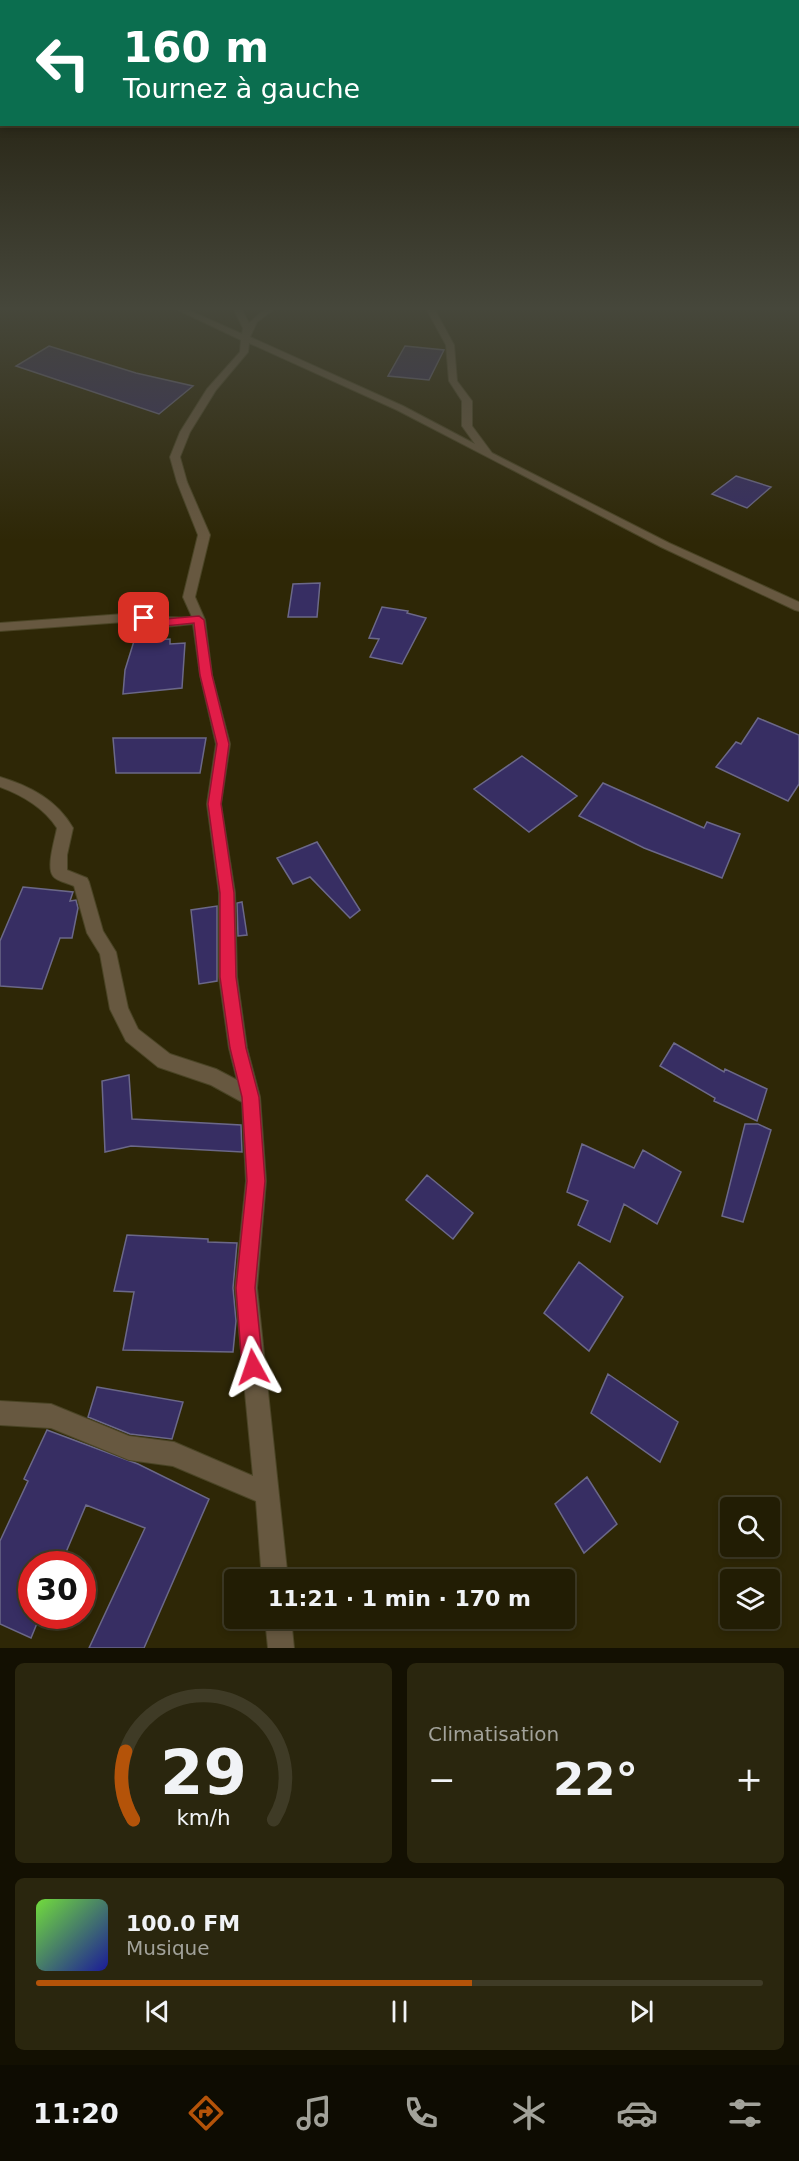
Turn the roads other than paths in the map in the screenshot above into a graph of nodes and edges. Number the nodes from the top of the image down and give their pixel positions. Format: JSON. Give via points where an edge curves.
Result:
{"nodes":[{"id":1,"x":214,"y":387,"type":"edge"},
{"id":2,"x":354,"y":387,"type":"edge"},
{"id":3,"x":457,"y":387,"type":"edge"},
{"id":4,"x":489,"y":455,"type":"junction"},
{"id":5,"x":799,"y":607,"type":"edge"},
{"id":6,"x":199,"y":620,"type":"junction"},
{"id":7,"x":0,"y":627,"type":"edge"},
{"id":8,"x":0,"y":782,"type":"edge"},
{"id":9,"x":251,"y":1097,"type":"junction"},
{"id":10,"x":0,"y":1413,"type":"edge"},
{"id":11,"x":267,"y":1494,"type":"junction"},
{"id":12,"x":274,"y":1569,"type":"edge"},
{"id":13,"x":279,"y":1629,"type":"edge"},
{"id":14,"x":281,"y":1648,"type":"edge"}],
"edges":[{"from":1,"to":6,"type":"street","via":[[175,457],[204,535],[189,597]]},
{"from":2,"to":4,"type":"street"},
{"from":3,"to":4,"type":"street","via":[[467,401],[467,426]]},
{"from":4,"to":5,"type":"street","via":[[665,545]]},
{"from":6,"to":7,"type":"street","via":[[115,619]]},
{"from":6,"to":9,"type":"street","via":[[206,675],[223,744],[214,804],[227,893],[228,977],[238,1048]]},
{"from":8,"to":9,"type":"street","via":[[20,789],[60,818],[65,828],[59,873],[81,882],[95,933],[108,952],[119,1009],[132,1035],[164,1062],[216,1078]]},
{"from":9,"to":11,"type":"street","via":[[256,1181],[246,1288]]},
{"from":10,"to":11,"type":"street","via":[[51,1416],[129,1448],[183,1457]]},
{"from":11,"to":12,"type":"street"},
{"from":13,"to":14,"type":"street"}]}
